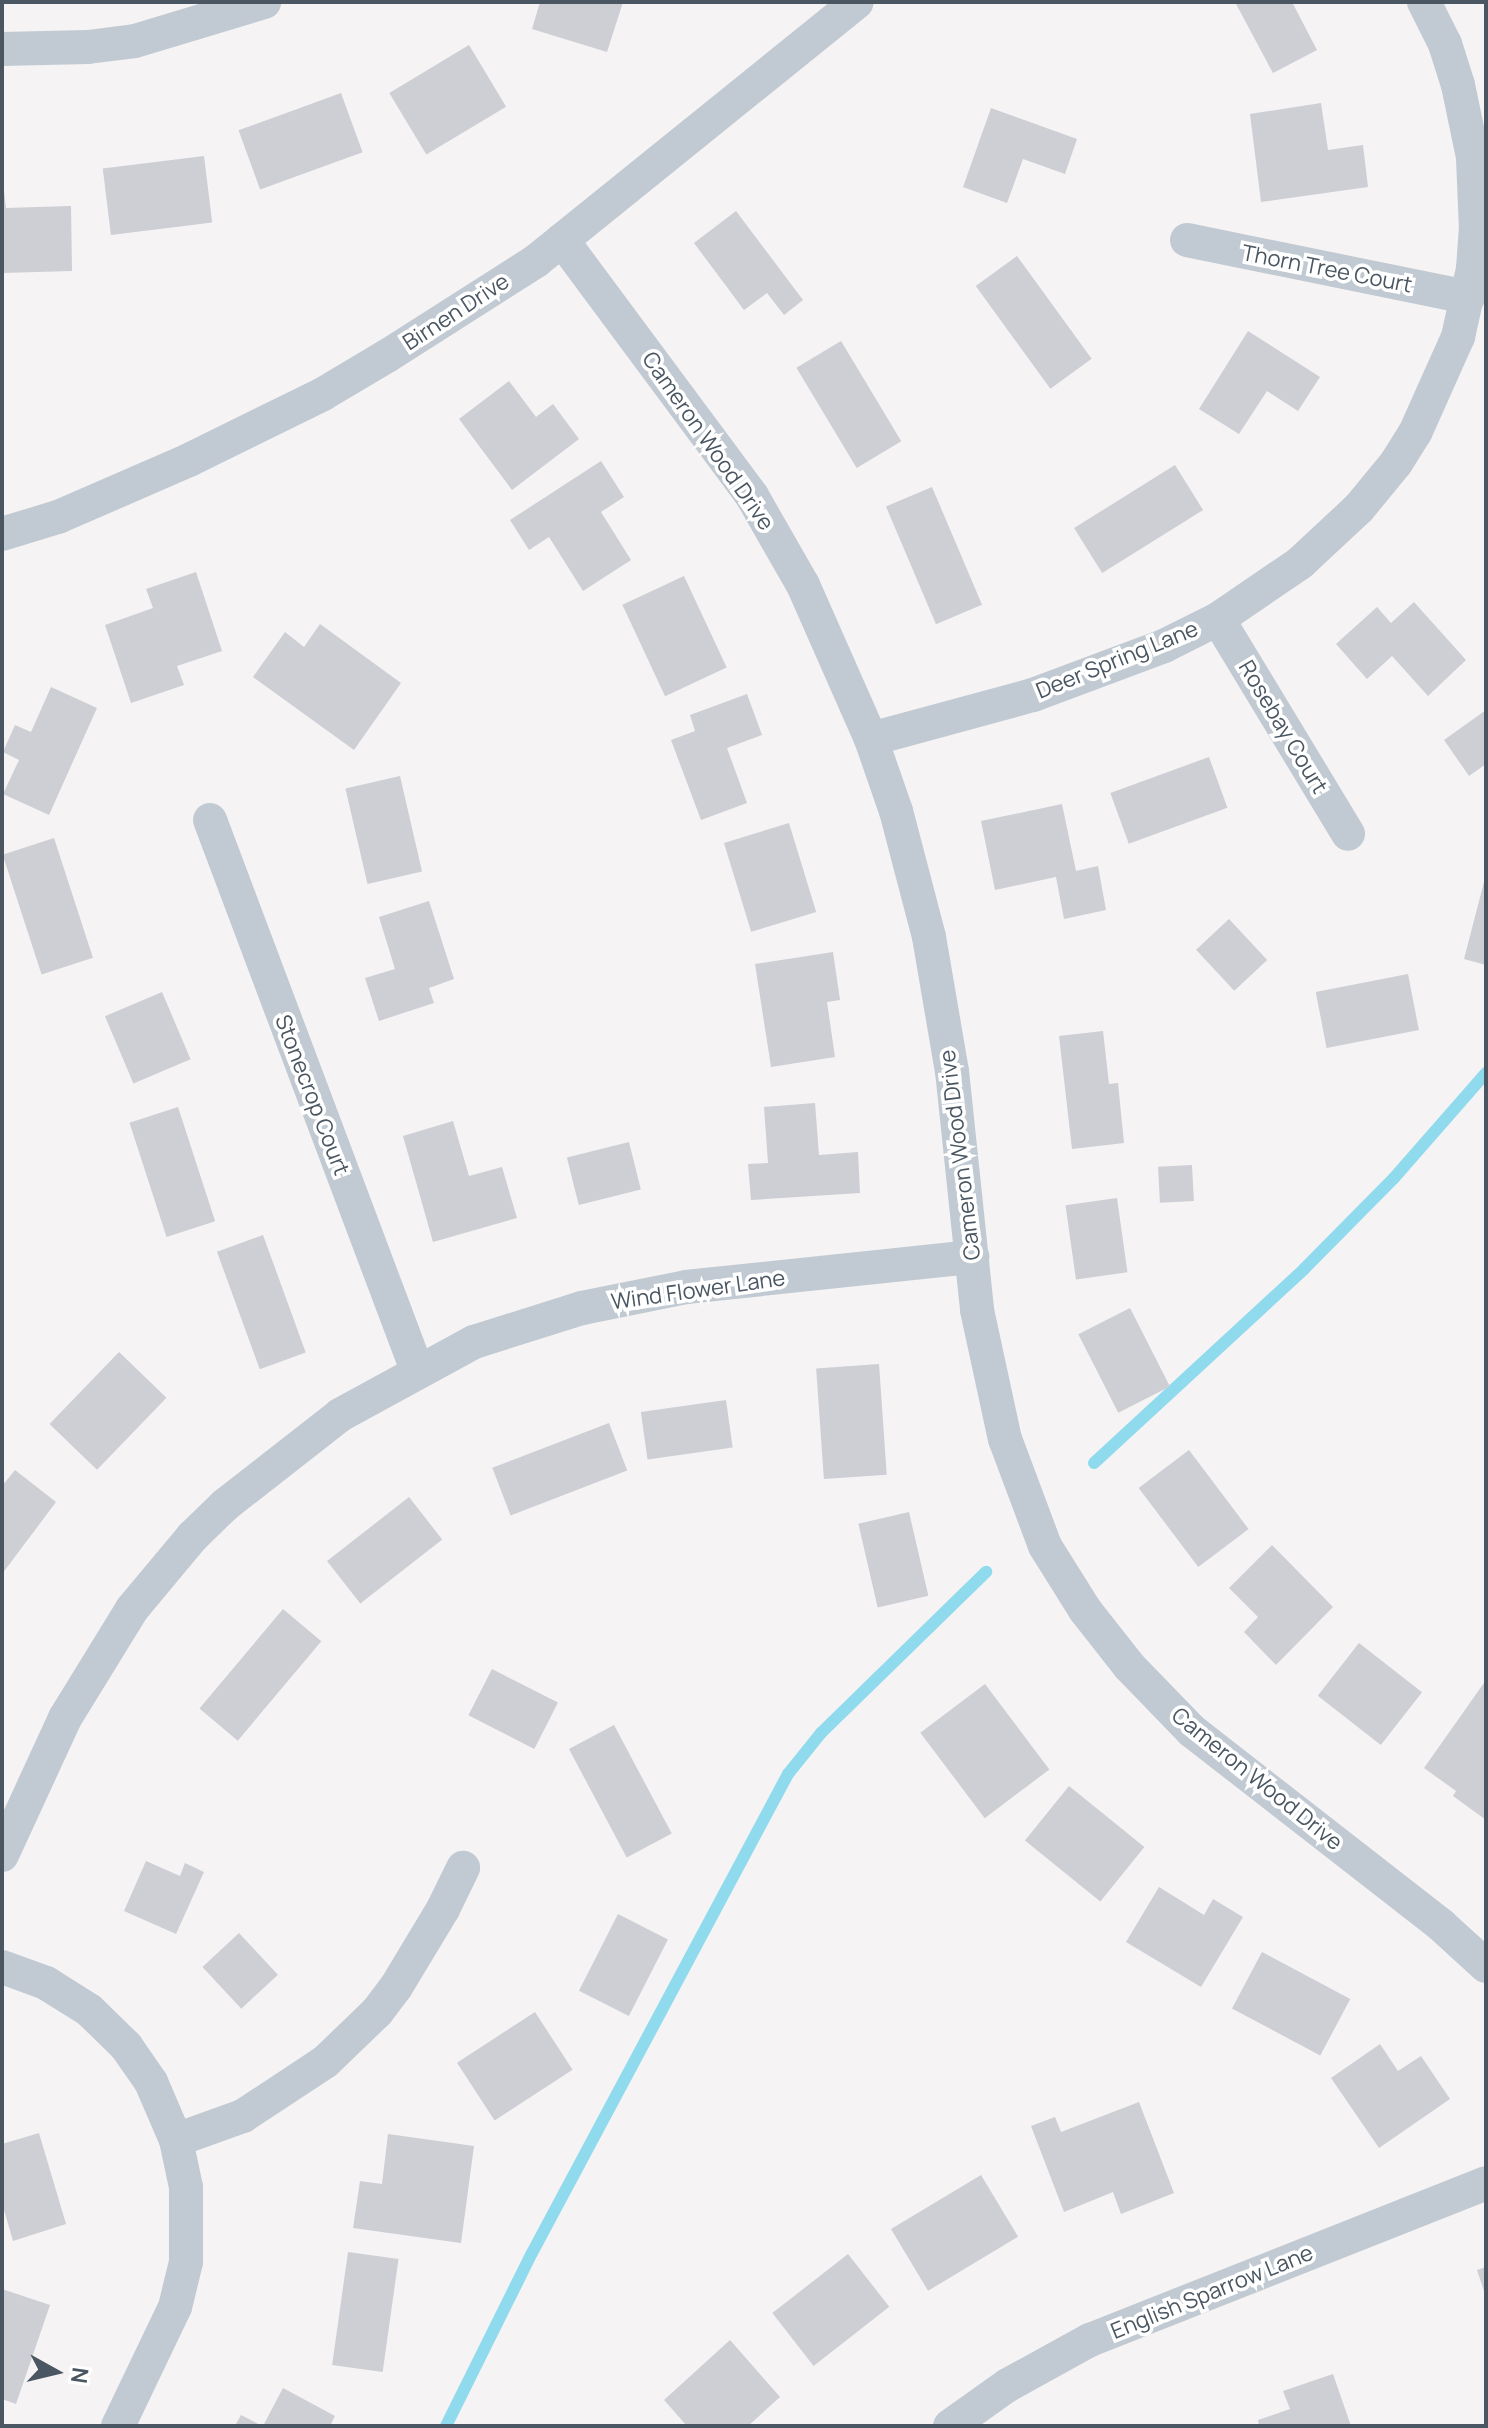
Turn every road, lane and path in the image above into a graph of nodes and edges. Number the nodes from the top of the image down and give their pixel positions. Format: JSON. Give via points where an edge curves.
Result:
{"nodes":[{"id":1,"x":264,"y":2,"type":"edge"},
{"id":2,"x":857,"y":2,"type":"edge"},
{"id":3,"x":1424,"y":2,"type":"edge"},
{"id":4,"x":2,"y":49,"type":"edge"},
{"id":5,"x":562,"y":240,"type":"junction"},
{"id":6,"x":1187,"y":240,"type":"dead end"},
{"id":7,"x":1468,"y":297,"type":"junction"},
{"id":8,"x":2,"y":534,"type":"edge"},
{"id":9,"x":1218,"y":619,"type":"junction"},
{"id":10,"x":871,"y":739,"type":"junction"},
{"id":11,"x":210,"y":820,"type":"dead end"},
{"id":12,"x":1348,"y":834,"type":"dead end"},
{"id":13,"x":972,"y":1257,"type":"junction"},
{"id":14,"x":417,"y":1370,"type":"junction"},
{"id":15,"x":2,"y":1855,"type":"edge"},
{"id":16,"x":463,"y":1868,"type":"dead end"},
{"id":17,"x":1486,"y":1966,"type":"edge"},
{"id":18,"x":2,"y":1967,"type":"edge"},
{"id":19,"x":176,"y":2140,"type":"junction"},
{"id":20,"x":1486,"y":2183,"type":"edge"},
{"id":21,"x":118,"y":2426,"type":"edge"},
{"id":22,"x":950,"y":2426,"type":"edge"}],
"edges":[{"from":1,"to":4,"type":"street","via":[[135,41]]},
{"from":2,"to":5,"type":"street","name":"Birnen Drive"},
{"from":3,"to":7,"type":"street","name":"Deer Spring Lane","via":[[1458,85],[1473,157],[1476,230]]},
{"from":5,"to":8,"type":"street","name":"Birnen Drive","via":[[323,394],[114,495]]},
{"from":5,"to":10,"type":"street","name":"Cameron Wood Drive","via":[[752,496],[803,585]]},
{"from":6,"to":7,"type":"street","name":"Thorn Tree Court"},
{"from":7,"to":9,"type":"street","name":"Deer Spring Lane","via":[[1446,370],[1396,463],[1359,508],[1300,563]]},
{"from":9,"to":10,"type":"street","name":"Deer Spring Lane","via":[[1164,646],[1033,695]]},
{"from":9,"to":12,"type":"street","name":"Rosebay Court"},
{"from":10,"to":13,"type":"street","name":"Cameron Wood Drive","via":[[929,937],[952,1071]]},
{"from":11,"to":14,"type":"street","name":"Stonecrop Court"},
{"from":13,"to":14,"type":"street","name":"Wind Flower Lane","via":[[634,1296],[474,1342]]},
{"from":13,"to":17,"type":"street","name":"Cameron Wood Drive","via":[[977,1310],[1016,1476],[1045,1546],[1085,1610],[1129,1666],[1192,1731]]},
{"from":14,"to":15,"type":"street","name":"Wind Flower Lane","via":[[340,1415],[261,1474],[192,1537],[96,1662]]},
{"from":16,"to":19,"type":"street","via":[[396,1987],[336,2052],[297,2084],[243,2116]]},
{"from":18,"to":19,"type":"street","via":[[46,1983],[126,2046],[151,2082]]},
{"from":19,"to":21,"type":"street","via":[[186,2187],[186,2262],[175,2307]]},
{"from":20,"to":22,"type":"street","name":"English Sparrow Lane","via":[[1090,2340],[1008,2385]]}]}
